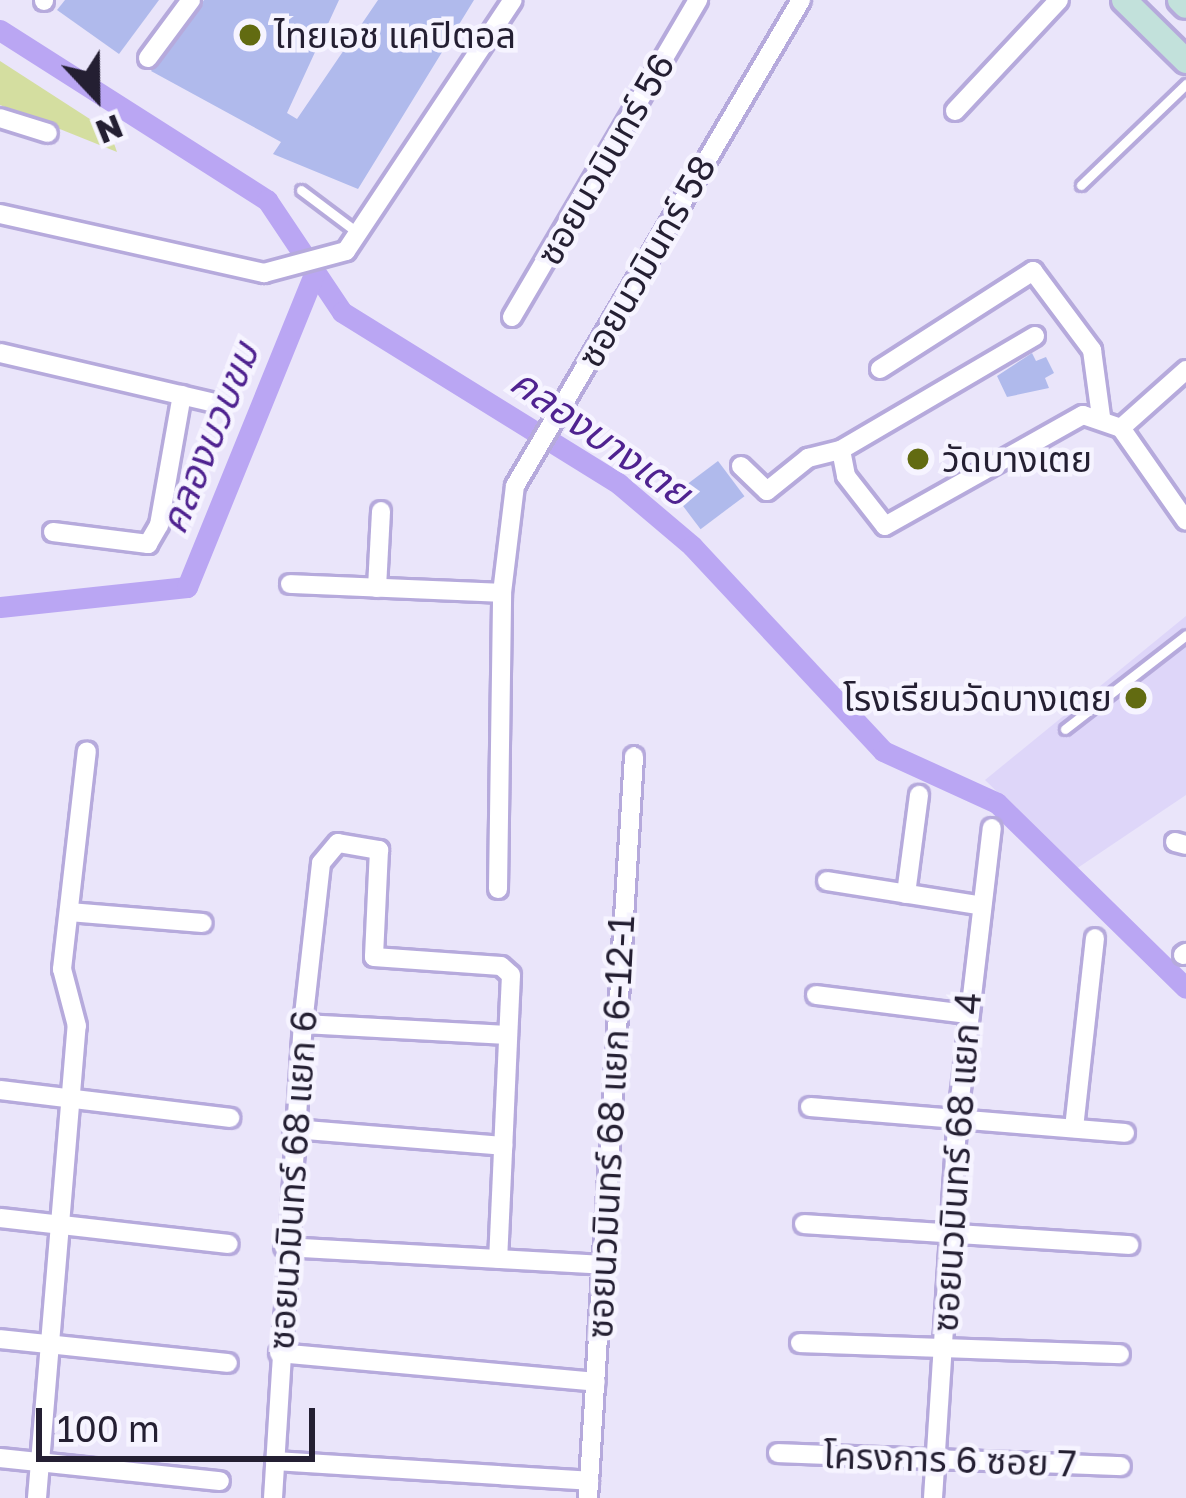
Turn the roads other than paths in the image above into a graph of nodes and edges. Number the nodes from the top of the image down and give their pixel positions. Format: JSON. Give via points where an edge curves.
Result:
{"nodes":[{"id":1,"x":191,"y":0,"type":"edge"},
{"id":2,"x":513,"y":0,"type":"edge"},
{"id":3,"x":698,"y":0,"type":"edge"},
{"id":4,"x":801,"y":0,"type":"edge"},
{"id":5,"x":1059,"y":0,"type":"edge"},
{"id":6,"x":1124,"y":0,"type":"edge"},
{"id":7,"x":148,"y":58,"type":"dead end"},
{"id":8,"x":1186,"y":62,"type":"edge"},
{"id":9,"x":1186,"y":84,"type":"edge"},
{"id":10,"x":955,"y":111,"type":"dead end"},
{"id":11,"x":0,"y":118,"type":"edge"},
{"id":12,"x":48,"y":134,"type":"dead end"},
{"id":13,"x":1081,"y":185,"type":"dead end"},
{"id":14,"x":301,"y":190,"type":"dead end"},
{"id":15,"x":0,"y":214,"type":"edge"},
{"id":16,"x":358,"y":233,"type":"junction"},
{"id":17,"x":512,"y":317,"type":"dead end"},
{"id":18,"x":1035,"y":336,"type":"dead end"},
{"id":19,"x":0,"y":353,"type":"edge"},
{"id":20,"x":880,"y":369,"type":"dead end"},
{"id":21,"x":1184,"y":377,"type":"edge"},
{"id":22,"x":182,"y":395,"type":"junction"},
{"id":23,"x":211,"y":402,"type":"dead end"},
{"id":24,"x":1101,"y":417,"type":"junction"},
{"id":25,"x":1120,"y":428,"type":"junction"},
{"id":26,"x":841,"y":451,"type":"junction"},
{"id":27,"x":741,"y":466,"type":"dead end"},
{"id":28,"x":381,"y":511,"type":"dead end"},
{"id":29,"x":1186,"y":521,"type":"edge"},
{"id":30,"x":53,"y":532,"type":"dead end"},
{"id":31,"x":290,"y":584,"type":"dead end"},
{"id":32,"x":377,"y":588,"type":"junction"},
{"id":33,"x":502,"y":593,"type":"junction"},
{"id":34,"x":1186,"y":635,"type":"edge"},
{"id":35,"x":1065,"y":729,"type":"dead end"},
{"id":36,"x":87,"y":751,"type":"dead end"},
{"id":37,"x":634,"y":756,"type":"dead end"},
{"id":38,"x":919,"y":795,"type":"dead end"},
{"id":39,"x":992,"y":828,"type":"dead end"},
{"id":40,"x":827,"y":881,"type":"dead end"},
{"id":41,"x":498,"y":889,"type":"dead end"},
{"id":42,"x":906,"y":894,"type":"junction"},
{"id":43,"x":977,"y":905,"type":"junction"},
{"id":44,"x":69,"y":912,"type":"junction"},
{"id":45,"x":202,"y":923,"type":"dead end"},
{"id":46,"x":1095,"y":938,"type":"dead end"},
{"id":47,"x":816,"y":995,"type":"dead end"},
{"id":48,"x":967,"y":1014,"type":"junction"},
{"id":49,"x":302,"y":1024,"type":"junction"},
{"id":50,"x":508,"y":1036,"type":"junction"},
{"id":51,"x":0,"y":1090,"type":"edge"},
{"id":52,"x":70,"y":1098,"type":"junction"},
{"id":53,"x":809,"y":1107,"type":"dead end"},
{"id":54,"x":230,"y":1118,"type":"dead end"},
{"id":55,"x":957,"y":1124,"type":"junction"},
{"id":56,"x":1074,"y":1128,"type":"junction"},
{"id":57,"x":293,"y":1129,"type":"junction"},
{"id":58,"x":1125,"y":1133,"type":"dead end"},
{"id":59,"x":503,"y":1146,"type":"junction"},
{"id":60,"x":0,"y":1218,"type":"edge"},
{"id":61,"x":61,"y":1224,"type":"junction"},
{"id":62,"x":804,"y":1224,"type":"dead end"},
{"id":63,"x":948,"y":1236,"type":"junction"},
{"id":64,"x":230,"y":1244,"type":"dead end"},
{"id":65,"x":1129,"y":1245,"type":"dead end"},
{"id":66,"x":284,"y":1246,"type":"junction"},
{"id":67,"x":498,"y":1259,"type":"junction"},
{"id":68,"x":603,"y":1265,"type":"junction"},
{"id":69,"x":0,"y":1339,"type":"edge"},
{"id":70,"x":800,"y":1343,"type":"dead end"},
{"id":71,"x":53,"y":1345,"type":"junction"},
{"id":72,"x":941,"y":1347,"type":"junction"},
{"id":73,"x":279,"y":1353,"type":"junction"},
{"id":74,"x":1120,"y":1354,"type":"dead end"},
{"id":75,"x":228,"y":1363,"type":"dead end"},
{"id":76,"x":596,"y":1382,"type":"junction"},
{"id":77,"x":778,"y":1453,"type":"dead end"},
{"id":78,"x":933,"y":1456,"type":"junction"},
{"id":79,"x":0,"y":1458,"type":"edge"},
{"id":80,"x":275,"y":1461,"type":"junction"},
{"id":81,"x":40,"y":1462,"type":"junction"},
{"id":82,"x":1121,"y":1466,"type":"dead end"},
{"id":83,"x":220,"y":1480,"type":"dead end"},
{"id":84,"x":589,"y":1489,"type":"edge"},
{"id":85,"x":37,"y":1498,"type":"edge"},
{"id":86,"x":273,"y":1498,"type":"edge"},
{"id":87,"x":933,"y":1498,"type":"edge"}],
"edges":[{"from":1,"to":7,"type":"street"},
{"from":2,"to":16,"type":"street"},
{"from":3,"to":17,"type":"street","name":"ซอยนวมินทร์ 56"},
{"from":4,"to":33,"type":"street","name":"ซอยนวมินทร์ 58","via":[[515,486]]},
{"from":5,"to":10,"type":"street"},
{"from":6,"to":8,"type":"main road"},
{"from":9,"to":13,"type":"lane"},
{"from":11,"to":12,"type":"street"},
{"from":14,"to":16,"type":"lane"},
{"from":15,"to":16,"type":"street","via":[[264,273],[346,250]]},
{"from":18,"to":26,"type":"street"},
{"from":19,"to":22,"type":"street"},
{"from":20,"to":24,"type":"street","via":[[1033,272],[1092,350]]},
{"from":21,"to":25,"type":"street"},
{"from":22,"to":23,"type":"street"},
{"from":22,"to":30,"type":"street","via":[[148,544]]},
{"from":24,"to":25,"type":"street"},
{"from":24,"to":26,"type":"street","via":[[1062,425],[885,526],[846,476]]},
{"from":25,"to":29,"type":"street"},
{"from":26,"to":27,"type":"street","via":[[808,458],[767,490]]},
{"from":28,"to":32,"type":"street"},
{"from":31,"to":32,"type":"street"},
{"from":32,"to":33,"type":"street"},
{"from":33,"to":41,"type":"street","name":"ซอยนวมินทร์ 58"},
{"from":34,"to":35,"type":"lane"},
{"from":36,"to":44,"type":"street"},
{"from":37,"to":68,"type":"street","name":"ซอยนวมินทร์ 68 แยก 6-12-1"},
{"from":38,"to":42,"type":"street"},
{"from":39,"to":43,"type":"street","name":"ซอยนวมินทร์ 68 แยก 4"},
{"from":40,"to":42,"type":"street"},
{"from":42,"to":43,"type":"street"},
{"from":43,"to":48,"type":"street","name":"ซอยนวมินทร์ 68 แยก 4"},
{"from":44,"to":45,"type":"street"},
{"from":44,"to":52,"type":"street","via":[[62,980],[76,1026]]},
{"from":46,"to":56,"type":"street"},
{"from":47,"to":48,"type":"street"},
{"from":48,"to":55,"type":"street","name":"ซอยนวมินทร์ 68 แยก 4"},
{"from":49,"to":50,"type":"street"},
{"from":49,"to":50,"type":"street","name":"ซอยนวมินทร์ 68 แยก 6","via":[[320,863],[338,843],[364,844],[379,850],[384,866],[368,948],[374,956],[501,966],[511,975]]},
{"from":49,"to":57,"type":"street","name":"ซอยนวมินทร์ 68 แยก 6"},
{"from":50,"to":59,"type":"street"},
{"from":51,"to":52,"type":"street"},
{"from":52,"to":54,"type":"street"},
{"from":52,"to":61,"type":"street"},
{"from":53,"to":55,"type":"street"},
{"from":55,"to":56,"type":"street"},
{"from":55,"to":63,"type":"street","name":"ซอยนวมินทร์ 68 แยก 4"},
{"from":56,"to":58,"type":"street"},
{"from":57,"to":59,"type":"street"},
{"from":57,"to":66,"type":"street","name":"ซอยนวมินทร์ 68 แยก 6"},
{"from":59,"to":67,"type":"street"},
{"from":60,"to":61,"type":"street"},
{"from":61,"to":64,"type":"street"},
{"from":61,"to":71,"type":"street"},
{"from":62,"to":63,"type":"street"},
{"from":63,"to":65,"type":"street"},
{"from":63,"to":72,"type":"street","name":"ซอยนวมินทร์ 68 แยก 4"},
{"from":66,"to":67,"type":"street"},
{"from":66,"to":73,"type":"street","name":"ซอยนวมินทร์ 68 แยก 6"},
{"from":67,"to":68,"type":"street"},
{"from":68,"to":76,"type":"street","name":"ซอยนวมินทร์ 68 แยก 6-12-1"},
{"from":69,"to":71,"type":"street"},
{"from":70,"to":72,"type":"street"},
{"from":71,"to":75,"type":"street"},
{"from":71,"to":81,"type":"street"},
{"from":72,"to":74,"type":"street"},
{"from":72,"to":78,"type":"street","name":"ซอยนวมินทร์ 68 แยก 4"},
{"from":73,"to":76,"type":"street"},
{"from":73,"to":80,"type":"street","name":"ซอยนวมินทร์ 68 แยก 6"},
{"from":76,"to":84,"type":"street","name":"ซอยนวมินทร์ 68 แยก 6-12-1"},
{"from":77,"to":78,"type":"street","name":"โครงการ 6 ซอย 7"},
{"from":78,"to":82,"type":"street","name":"โครงการ 6 ซอย 7"},
{"from":78,"to":87,"type":"street","name":"ซอยนวมินทร์ 68 แยก 4"},
{"from":79,"to":81,"type":"street"},
{"from":80,"to":84,"type":"street"},
{"from":80,"to":86,"type":"street","name":"ซอยนวมินทร์ 68 แยก 6"},
{"from":81,"to":83,"type":"street"},
{"from":81,"to":85,"type":"street"}]}
